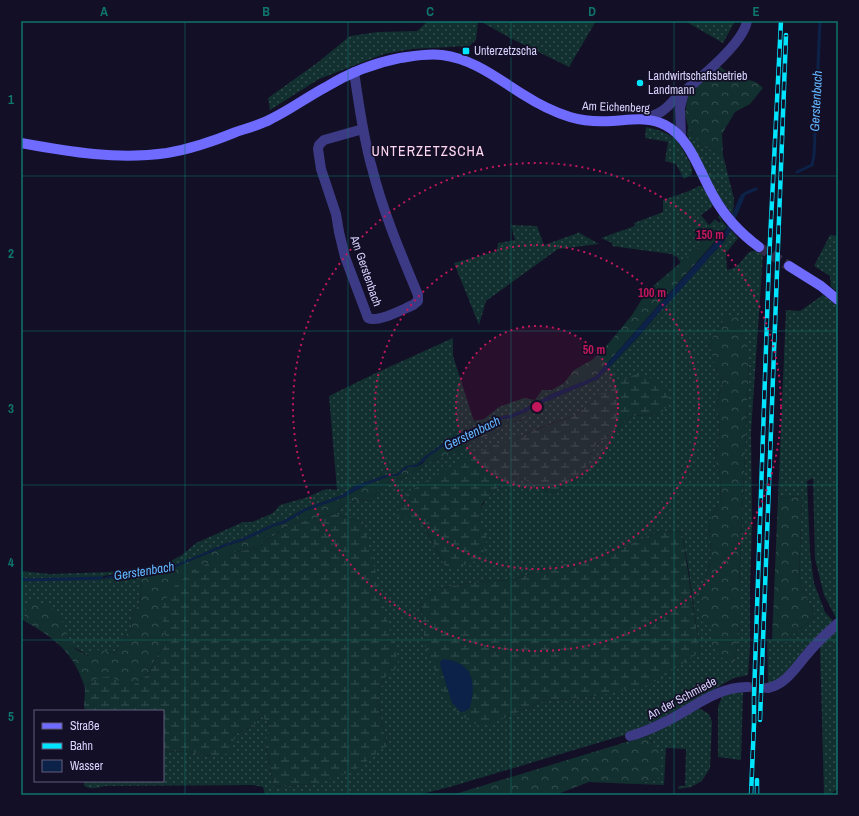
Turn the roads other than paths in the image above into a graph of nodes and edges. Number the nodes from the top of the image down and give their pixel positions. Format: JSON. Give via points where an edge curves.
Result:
{"nodes":[{"id":1,"x":747,"y":21,"type":"edge"},
{"id":2,"x":354,"y":72,"type":"junction"},
{"id":3,"x":684,"y":92,"type":"junction"},
{"id":4,"x":645,"y":119,"type":"junction"},
{"id":5,"x":363,"y":129,"type":"junction"},
{"id":6,"x":681,"y":136,"type":"junction"},
{"id":7,"x":21,"y":143,"type":"edge"},
{"id":8,"x":759,"y":247,"type":"tunnel mouth"},
{"id":9,"x":789,"y":266,"type":"tunnel mouth"},
{"id":10,"x":838,"y":300,"type":"edge"},
{"id":11,"x":838,"y":623,"type":"edge"},
{"id":12,"x":747,"y":687,"type":"tunnel mouth"},
{"id":13,"x":768,"y":688,"type":"tunnel mouth"},
{"id":14,"x":630,"y":736,"type":"dead end"}],
"edges":[{"from":1,"to":3,"type":"street","via":[[739,38],[729,50]]},
{"from":2,"to":4,"type":"street","name":"Am Eichenberg","via":[[388,60],[417,55],[442,55],[470,62],[527,97],[572,117],[586,121]]},
{"from":2,"to":5,"type":"street","name":"Am Gerstenbach"},
{"from":2,"to":7,"type":"street","name":"Am Eichenberg","via":[[271,119],[220,138],[168,152],[130,156],[97,155]]},
{"from":3,"to":4,"type":"street","via":[[662,111]]},
{"from":3,"to":6,"type":"street","via":[[680,108]]},
{"from":4,"to":6,"type":"street","name":"Am Eichenberg","via":[[666,125]]},
{"from":5,"to":5,"type":"street","name":"Am Gerstenbach","via":[[388,219],[418,296],[418,301],[413,305],[372,320],[368,318],[345,258],[318,150],[319,144],[324,140]]},
{"from":6,"to":8,"type":"street","name":"Am Eichenberg","via":[[725,216]]},
{"from":9,"to":10,"type":"street"},
{"from":11,"to":13,"type":"street","via":[[787,678]]},
{"from":12,"to":14,"type":"street","name":"An der Schmiede","via":[[722,691],[646,732]]}]}
